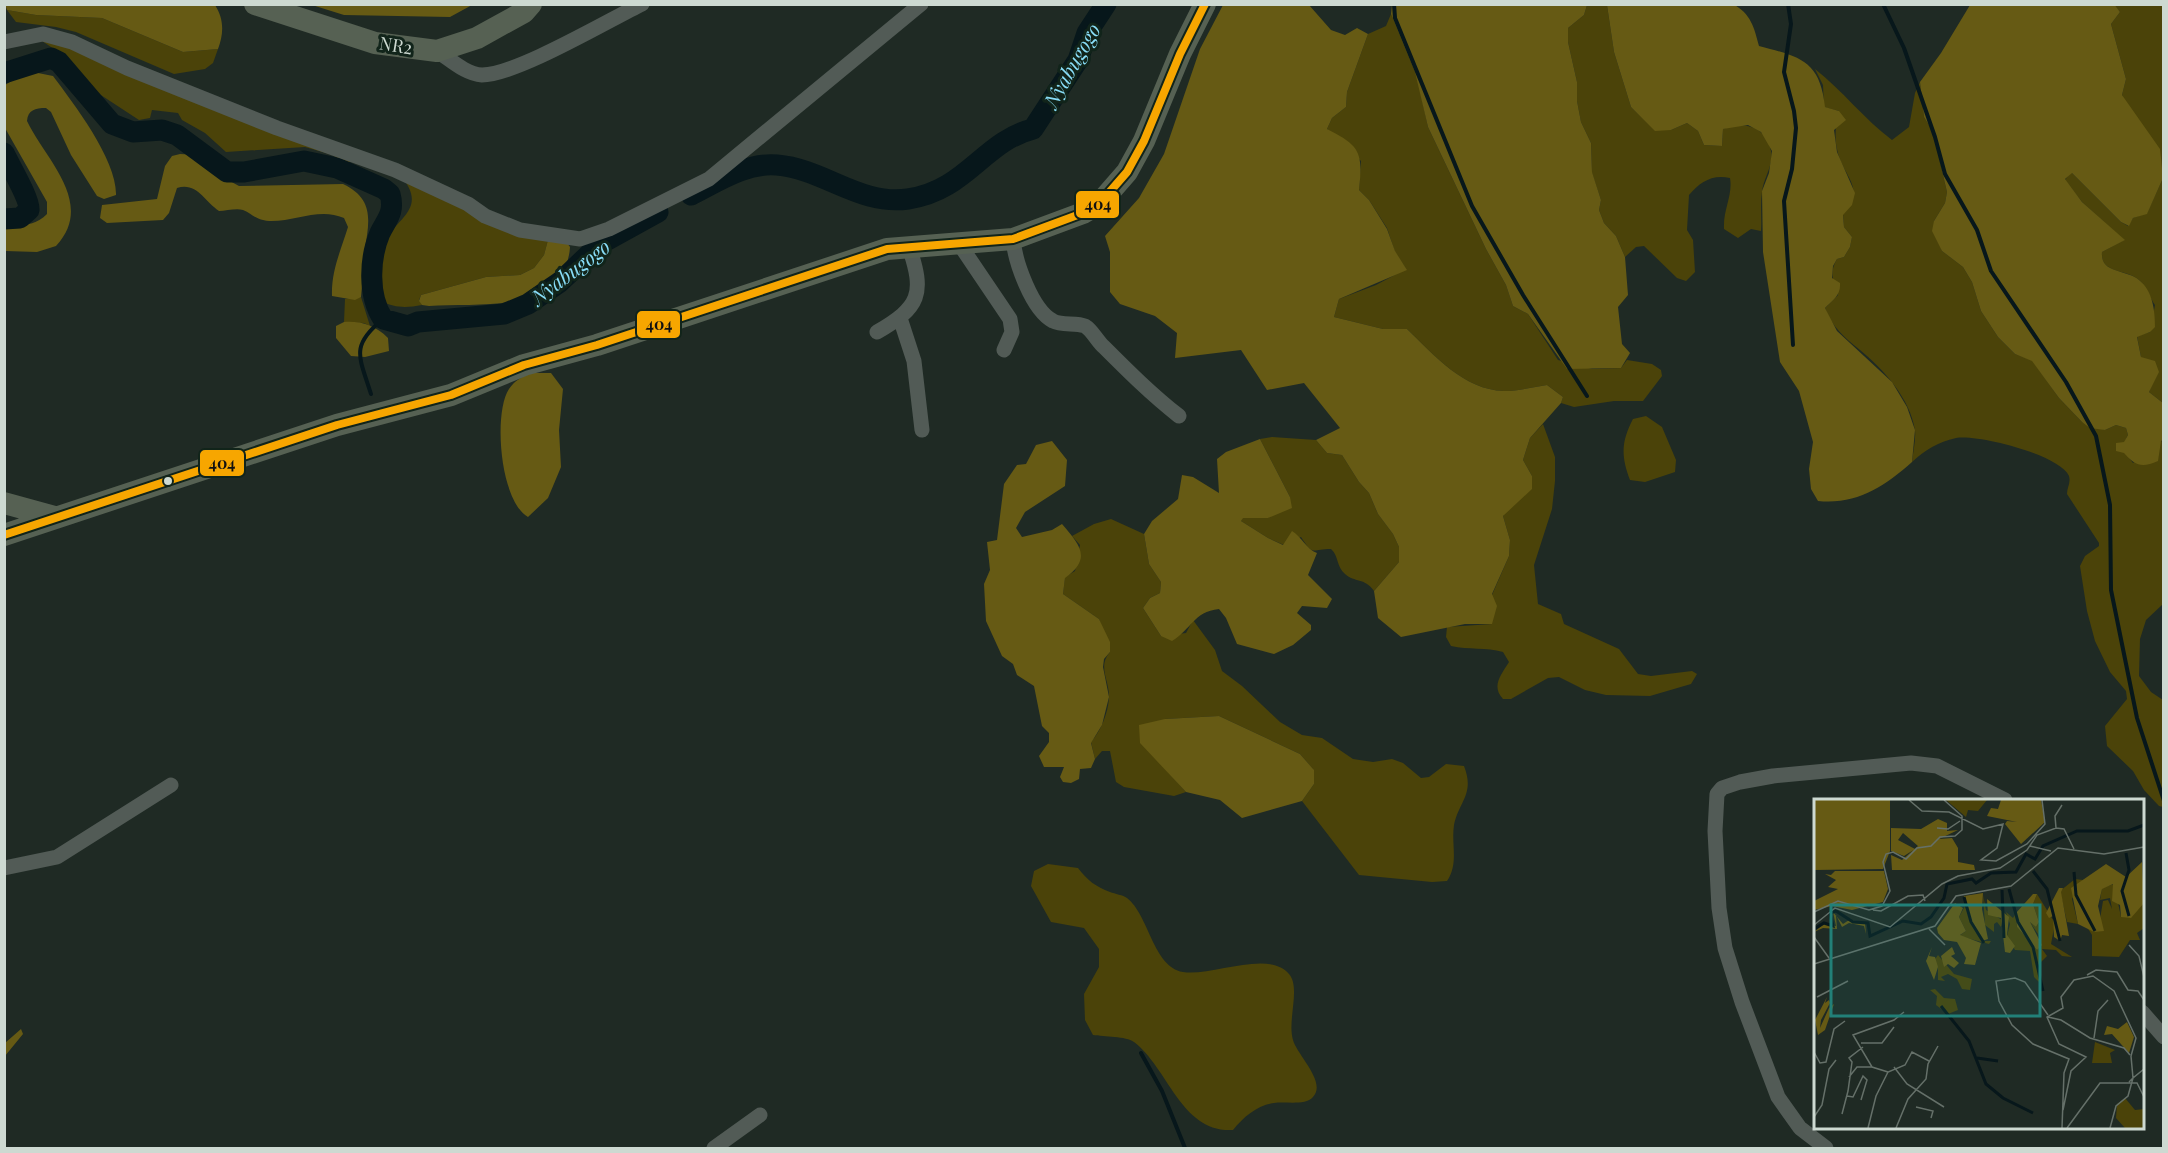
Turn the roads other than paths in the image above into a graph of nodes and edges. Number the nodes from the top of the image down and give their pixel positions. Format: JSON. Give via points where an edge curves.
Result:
{"nodes":[{"id":1,"x":255,"y":4,"type":"edge"},
{"id":2,"x":531,"y":4,"type":"edge"},
{"id":3,"x":642,"y":4,"type":"edge"},
{"id":4,"x":921,"y":4,"type":"edge"},
{"id":5,"x":1205,"y":4,"type":"edge"},
{"id":6,"x":4,"y":42,"type":"edge"},
{"id":7,"x":438,"y":51,"type":"junction"},
{"id":8,"x":1013,"y":239,"type":"junction"},
{"id":9,"x":958,"y":242,"type":"junction"},
{"id":10,"x":909,"y":247,"type":"junction"},
{"id":11,"x":900,"y":318,"type":"junction"},
{"id":12,"x":877,"y":332,"type":"dead end"},
{"id":13,"x":1004,"y":350,"type":"dead end"},
{"id":14,"x":1179,"y":416,"type":"dead end"},
{"id":15,"x":922,"y":430,"type":"dead end"},
{"id":16,"x":4,"y":503,"type":"edge"},
{"id":17,"x":56,"y":517,"type":"junction"},
{"id":18,"x":4,"y":535,"type":"edge"},
{"id":19,"x":171,"y":785,"type":"dead end"},
{"id":20,"x":2002,"y":799,"type":"edge"},
{"id":21,"x":4,"y":868,"type":"edge"},
{"id":22,"x":2144,"y":1014,"type":"edge"},
{"id":23,"x":2163,"y":1037,"type":"edge"},
{"id":24,"x":760,"y":1115,"type":"dead end"},
{"id":25,"x":714,"y":1149,"type":"edge"},
{"id":26,"x":1826,"y":1149,"type":"edge"}],
"edges":[{"from":1,"to":7,"type":"highway","name":"NR2","number":"NR2","via":[[375,43]]},
{"from":2,"to":7,"type":"highway","name":"NR2","number":"NR2","via":[[501,26]]},
{"from":3,"to":7,"type":"street","via":[[496,72],[468,72]]},
{"from":4,"to":6,"type":"street","via":[[709,179],[609,229],[580,239],[520,230],[395,170],[128,69],[72,42],[43,34]]},
{"from":5,"to":8,"type":"highway","via":[[1144,141],[1113,190],[1083,213]]},
{"from":8,"to":9,"type":"highway"},
{"from":8,"to":14,"type":"street","via":[[1025,281],[1041,310],[1053,321],[1085,327],[1135,378],[1148,386],[1155,398]]},
{"from":9,"to":10,"type":"highway"},
{"from":9,"to":13,"type":"street","via":[[1010,320],[1012,332]]},
{"from":10,"to":11,"type":"street","via":[[918,273],[919,292],[911,309]]},
{"from":10,"to":17,"type":"highway","via":[[887,249],[597,345],[524,365],[451,395],[337,425]]},
{"from":11,"to":12,"type":"street"},
{"from":11,"to":15,"type":"street","via":[[914,361]]},
{"from":16,"to":17,"type":"highway"},
{"from":17,"to":18,"type":"highway"},
{"from":19,"to":21,"type":"street","via":[[57,856]]},
{"from":20,"to":26,"type":"street","via":[[1937,766],[1911,763],[1773,776],[1740,782],[1722,788],[1717,794],[1715,841],[1725,948],[1778,1096],[1800,1128]]},
{"from":22,"to":23,"type":"street"},
{"from":24,"to":25,"type":"street"}]}
